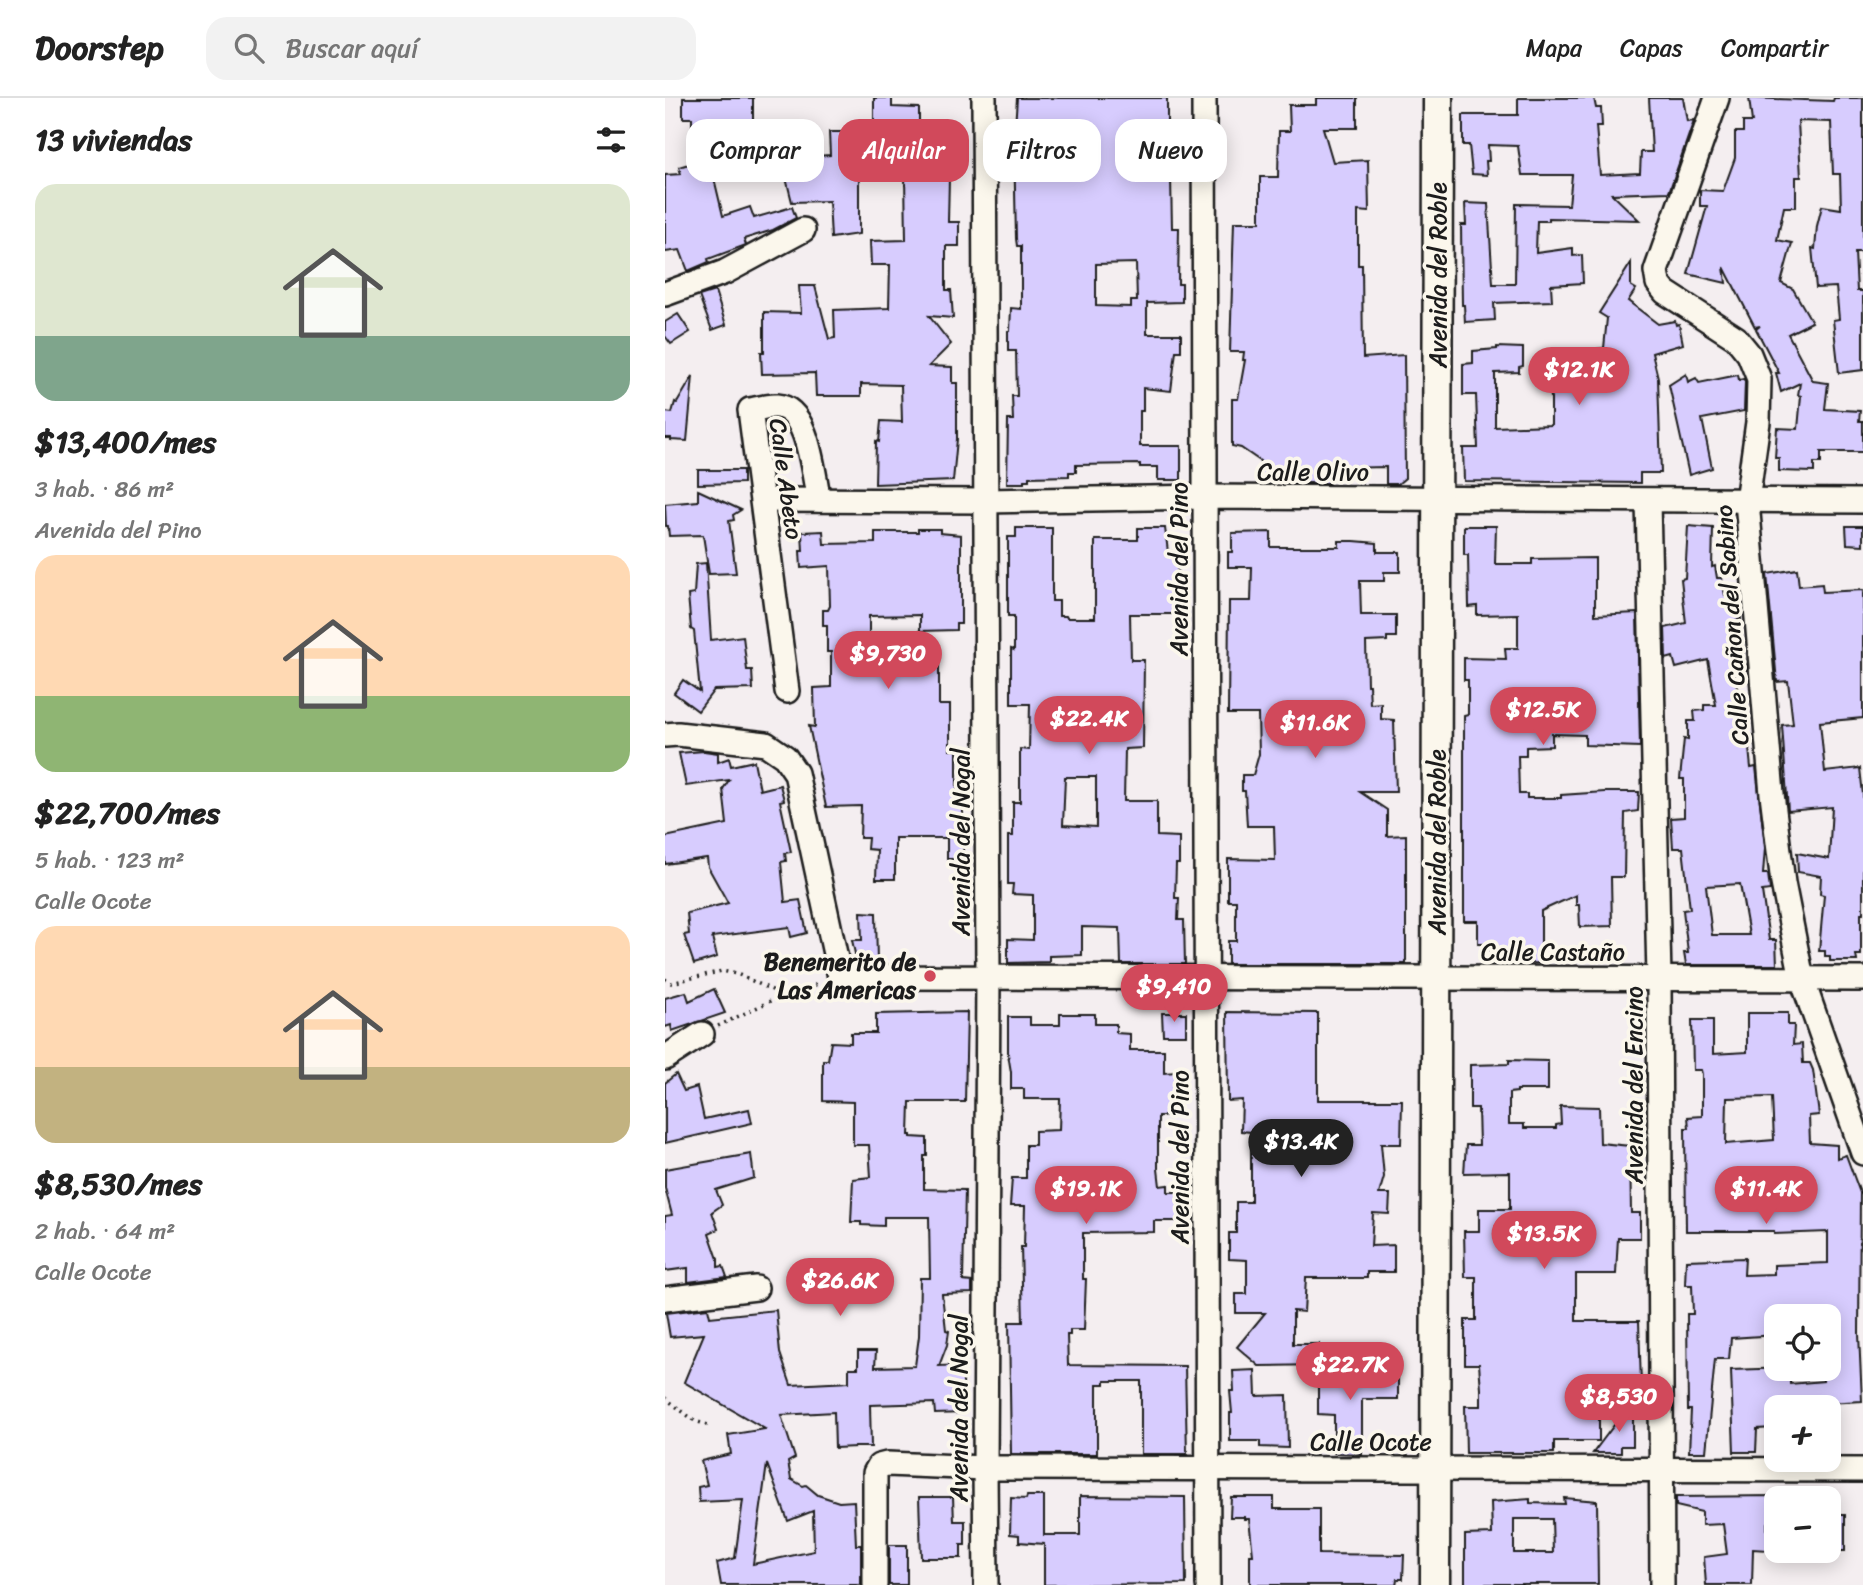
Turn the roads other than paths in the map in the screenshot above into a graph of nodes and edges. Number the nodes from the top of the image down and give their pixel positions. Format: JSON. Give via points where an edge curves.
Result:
{"nodes":[{"id":1,"x":984,"y":98,"type":"edge"},
{"id":2,"x":1204,"y":98,"type":"edge"},
{"id":3,"x":1438,"y":98,"type":"edge"},
{"id":4,"x":1717,"y":98,"type":"edge"},
{"id":5,"x":803,"y":230,"type":"dead end"},
{"id":6,"x":665,"y":294,"type":"edge"},
{"id":7,"x":1205,"y":498,"type":"junction"},
{"id":8,"x":1438,"y":499,"type":"junction"},
{"id":9,"x":763,"y":500,"type":"junction"},
{"id":10,"x":819,"y":500,"type":"junction"},
{"id":11,"x":1747,"y":500,"type":"junction"},
{"id":12,"x":986,"y":501,"type":"junction"},
{"id":13,"x":1648,"y":501,"type":"junction"},
{"id":14,"x":1863,"y":501,"type":"edge"},
{"id":15,"x":787,"y":691,"type":"dead end"},
{"id":16,"x":665,"y":735,"type":"edge"},
{"id":17,"x":988,"y":977,"type":"junction"},
{"id":18,"x":1206,"y":978,"type":"junction"},
{"id":19,"x":1437,"y":978,"type":"junction"},
{"id":20,"x":1659,"y":978,"type":"junction"},
{"id":21,"x":1802,"y":979,"type":"junction"},
{"id":22,"x":1863,"y":979,"type":"edge"},
{"id":23,"x":702,"y":1034,"type":"road end"},
{"id":24,"x":665,"y":1058,"type":"edge"},
{"id":25,"x":1863,"y":1153,"type":"edge"},
{"id":26,"x":757,"y":1288,"type":"dead end"},
{"id":27,"x":665,"y":1299,"type":"edge"},
{"id":28,"x":985,"y":1468,"type":"junction"},
{"id":29,"x":1436,"y":1468,"type":"junction"},
{"id":30,"x":1208,"y":1469,"type":"junction"},
{"id":31,"x":1662,"y":1469,"type":"junction"},
{"id":32,"x":1863,"y":1470,"type":"edge"},
{"id":33,"x":875,"y":1585,"type":"edge"},
{"id":34,"x":986,"y":1585,"type":"edge"},
{"id":35,"x":1208,"y":1585,"type":"edge"},
{"id":36,"x":1435,"y":1585,"type":"edge"},
{"id":37,"x":1662,"y":1585,"type":"edge"}],
"edges":[{"from":1,"to":12,"type":"street","name":"Avenida del Nogal"},
{"from":2,"to":7,"type":"street","name":"Avenida del Pino"},
{"from":3,"to":8,"type":"street","name":"Avenida del Roble"},
{"from":4,"to":11,"type":"street","name":"Calle Cañon del Sabino","via":[[1656,271],[1665,292],[1736,338],[1749,354],[1759,379]]},
{"from":5,"to":6,"type":"street","via":[[725,272]]},
{"from":7,"to":8,"type":"street","name":"Calle Olivo"},
{"from":7,"to":12,"type":"street","name":"Calle Olivo"},
{"from":7,"to":18,"type":"street","name":"Avenida del Pino"},
{"from":8,"to":13,"type":"street","name":"Calle Olivo"},
{"from":8,"to":19,"type":"street","name":"Avenida del Roble"},
{"from":9,"to":10,"type":"street","name":"Calle Olivo"},
{"from":9,"to":10,"type":"street","name":"Calle Abeto","via":[[750,410],[778,406],[795,414],[803,428]]},
{"from":9,"to":15,"type":"street","name":"Calle Abeto"},
{"from":10,"to":12,"type":"street","name":"Calle Olivo"},
{"from":11,"to":13,"type":"street","name":"Calle Olivo"},
{"from":11,"to":14,"type":"street","name":"Calle Olivo"},
{"from":11,"to":21,"type":"street","name":"Calle Cañon del Sabino","via":[[1772,794]]},
{"from":12,"to":17,"type":"street","name":"Avenida del Nogal"},
{"from":13,"to":20,"type":"street","name":"Avenida del Encino"},
{"from":16,"to":17,"type":"street","name":"Calle Castaño","via":[[766,744],[785,757],[796,773],[839,977]]},
{"from":17,"to":18,"type":"street","name":"Calle Castaño"},
{"from":17,"to":28,"type":"street","name":"Avenida del Nogal"},
{"from":18,"to":19,"type":"street","name":"Calle Castaño"},
{"from":18,"to":30,"type":"street","name":"Avenida del Pino"},
{"from":19,"to":20,"type":"street","name":"Calle Castaño"},
{"from":19,"to":29,"type":"street","name":"Avenida del Roble"},
{"from":20,"to":21,"type":"street","name":"Calle Castaño"},
{"from":20,"to":31,"type":"street","name":"Avenida del Encino"},
{"from":21,"to":22,"type":"street","name":"Calle Castaño"},
{"from":21,"to":25,"type":"street","name":"Calle Cañon del Sabino"},
{"from":23,"to":24,"type":"street"},
{"from":26,"to":27,"type":"street"},
{"from":28,"to":30,"type":"street","name":"Calle Ocote"},
{"from":28,"to":33,"type":"street","name":"Calle Ocote","via":[[879,1466],[875,1473]]},
{"from":28,"to":34,"type":"street","name":"Avenida del Nogal"},
{"from":29,"to":30,"type":"street","name":"Calle Ocote"},
{"from":29,"to":31,"type":"street","name":"Calle Ocote"},
{"from":29,"to":36,"type":"street","name":"Avenida del Roble"},
{"from":30,"to":35,"type":"street","name":"Avenida del Pino"},
{"from":31,"to":32,"type":"street","name":"Calle Ocote"},
{"from":31,"to":37,"type":"street","name":"Avenida del Encino"}]}
